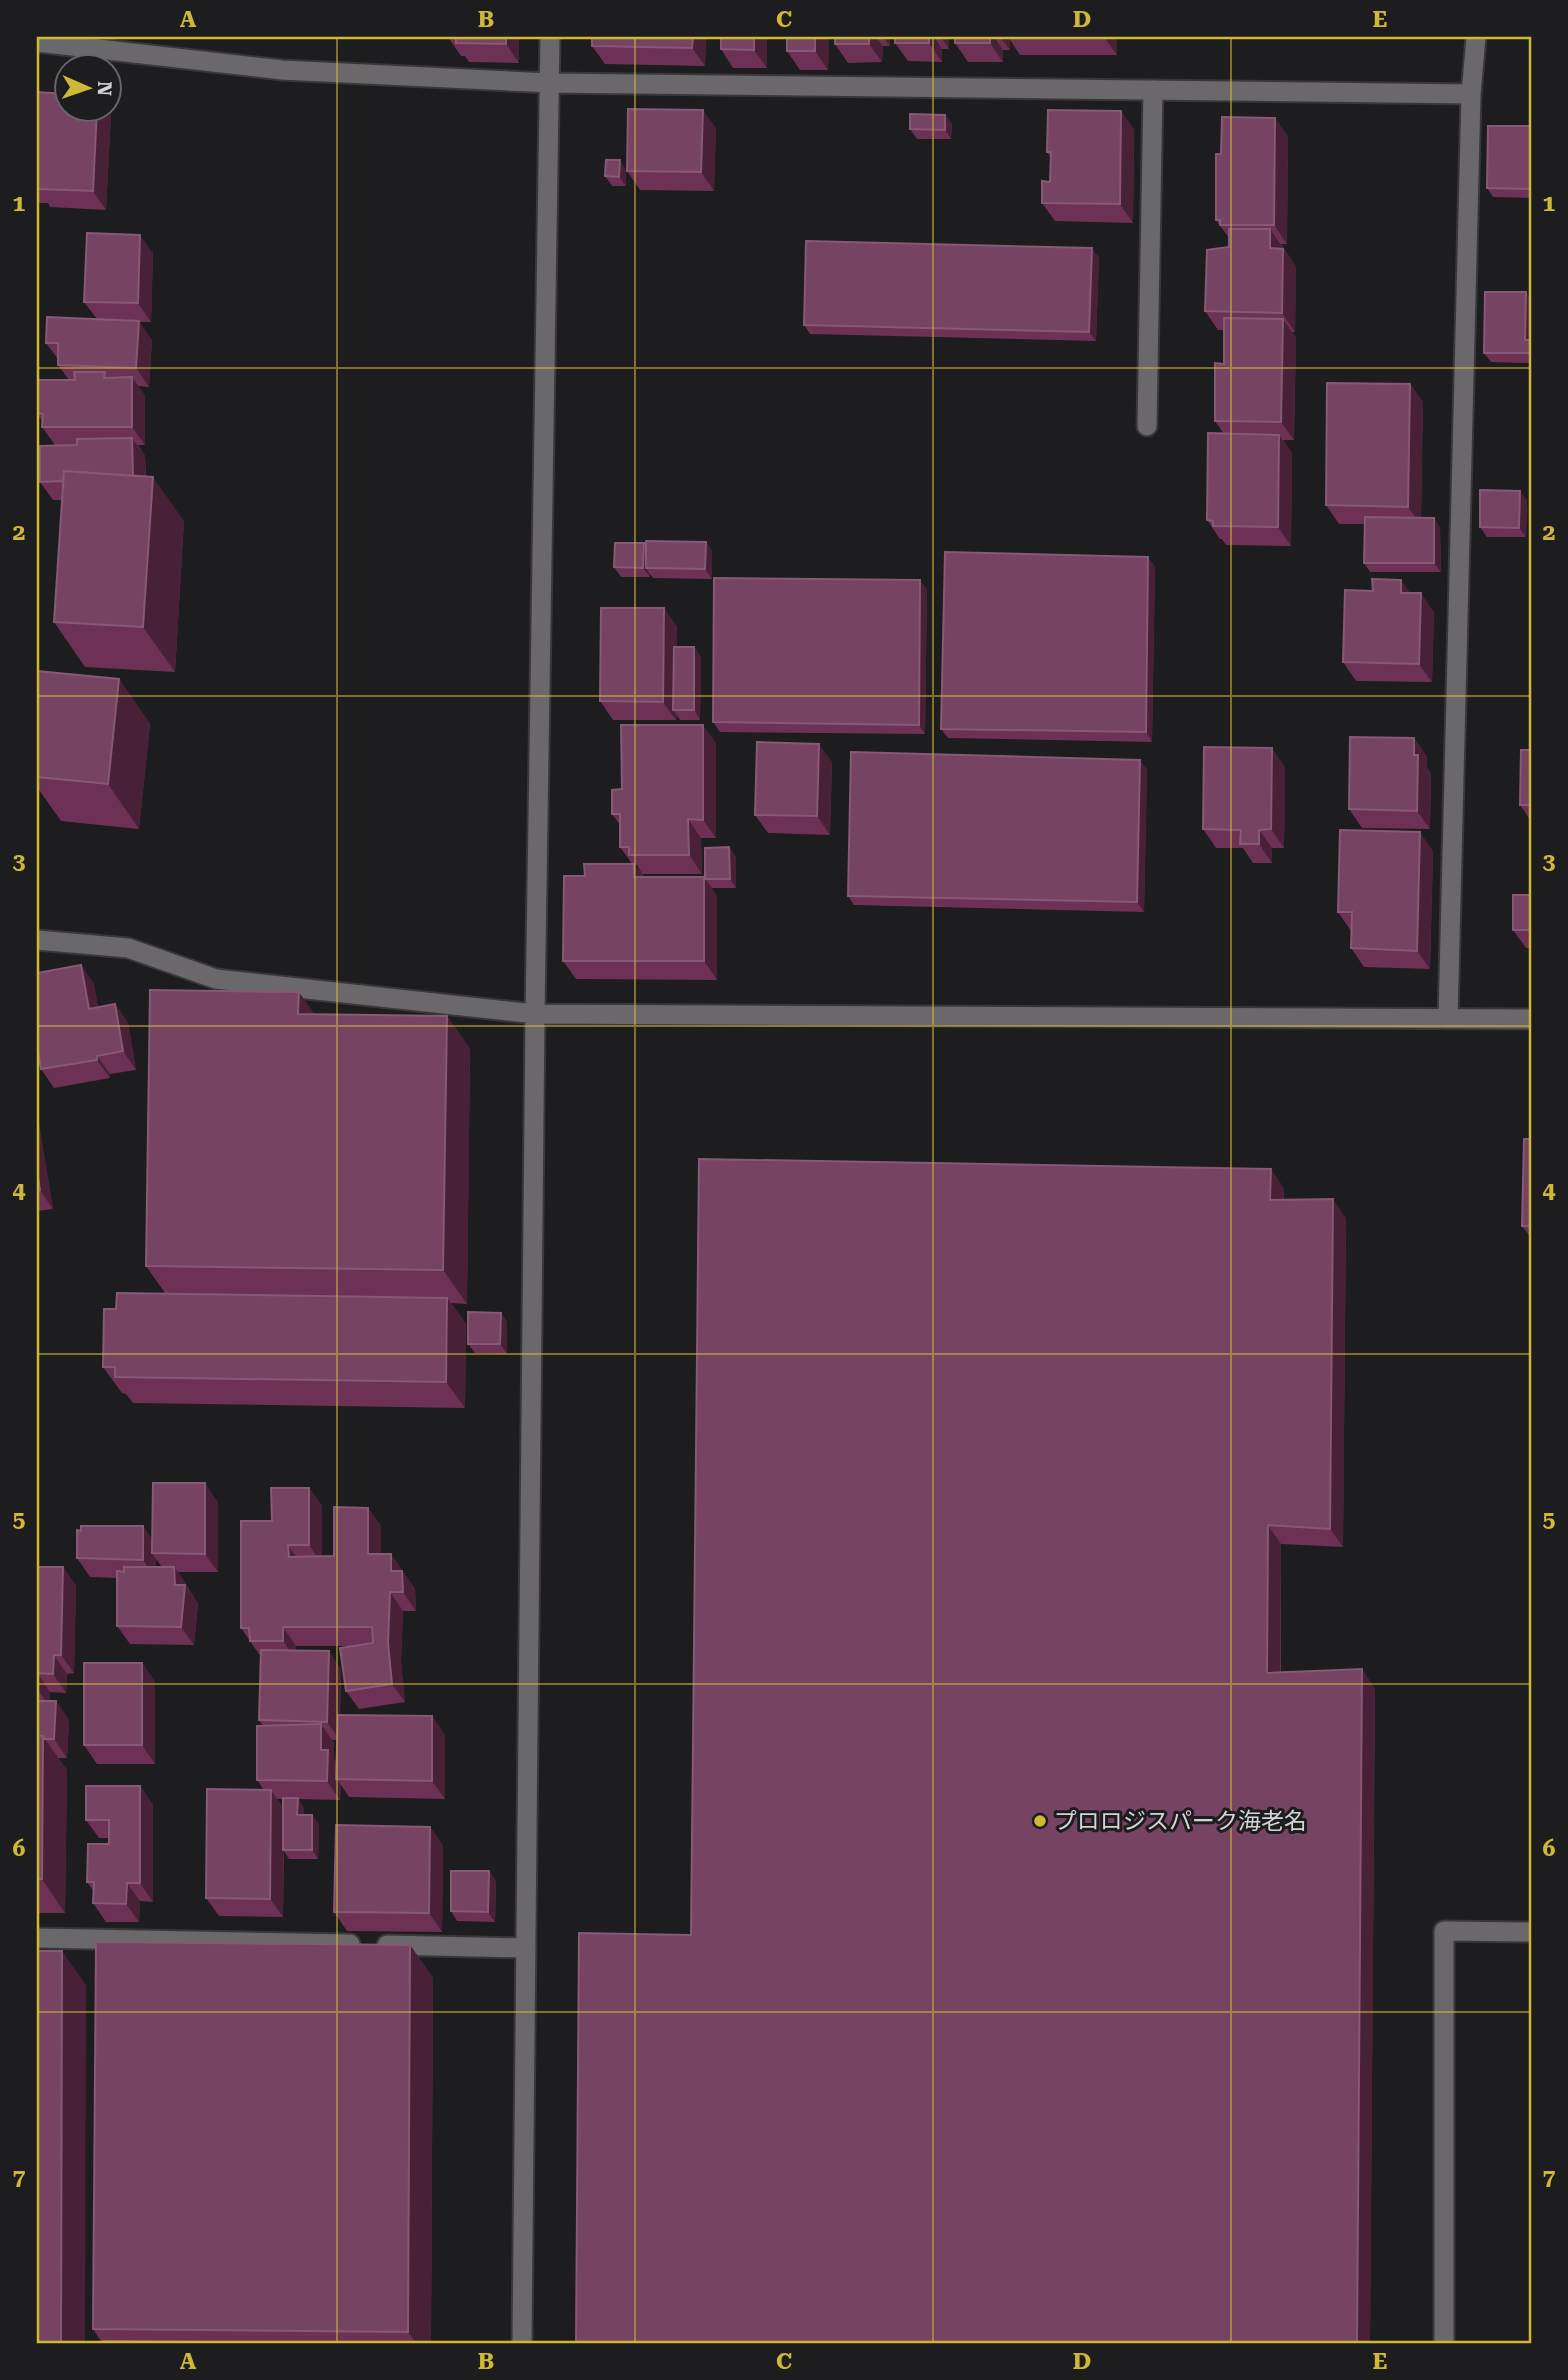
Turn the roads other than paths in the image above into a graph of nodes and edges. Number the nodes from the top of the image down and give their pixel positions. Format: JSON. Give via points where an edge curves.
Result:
{"nodes":[{"id":1,"x":550,"y":37,"type":"edge"},
{"id":2,"x":1476,"y":37,"type":"edge"},
{"id":3,"x":37,"y":42,"type":"edge"},
{"id":4,"x":550,"y":83,"type":"junction"},
{"id":5,"x":1153,"y":90,"type":"junction"},
{"id":6,"x":1471,"y":94,"type":"junction"},
{"id":7,"x":1147,"y":426,"type":"dead end"},
{"id":8,"x":37,"y":940,"type":"edge"},
{"id":9,"x":535,"y":1014,"type":"junction"},
{"id":10,"x":1448,"y":1019,"type":"junction"},
{"id":11,"x":1531,"y":1020,"type":"edge"},
{"id":12,"x":1531,"y":1932,"type":"edge"},
{"id":13,"x":37,"y":1938,"type":"edge"},
{"id":14,"x":526,"y":1948,"type":"junction"},
{"id":15,"x":522,"y":2343,"type":"edge"},
{"id":16,"x":1444,"y":2343,"type":"edge"}],
"edges":[{"from":1,"to":4,"type":"street"},
{"from":2,"to":6,"type":"street"},
{"from":3,"to":4,"type":"street","via":[[282,70]]},
{"from":4,"to":5,"type":"street"},
{"from":4,"to":9,"type":"street"},
{"from":5,"to":6,"type":"street"},
{"from":5,"to":7,"type":"street"},
{"from":6,"to":10,"type":"street"},
{"from":8,"to":9,"type":"street","via":[[128,948],[216,979]]},
{"from":9,"to":10,"type":"street"},
{"from":9,"to":14,"type":"street"},
{"from":10,"to":11,"type":"street"},
{"from":12,"to":16,"type":"street","via":[[1444,1931]]},
{"from":13,"to":14,"type":"street"},
{"from":14,"to":15,"type":"street"}]}
